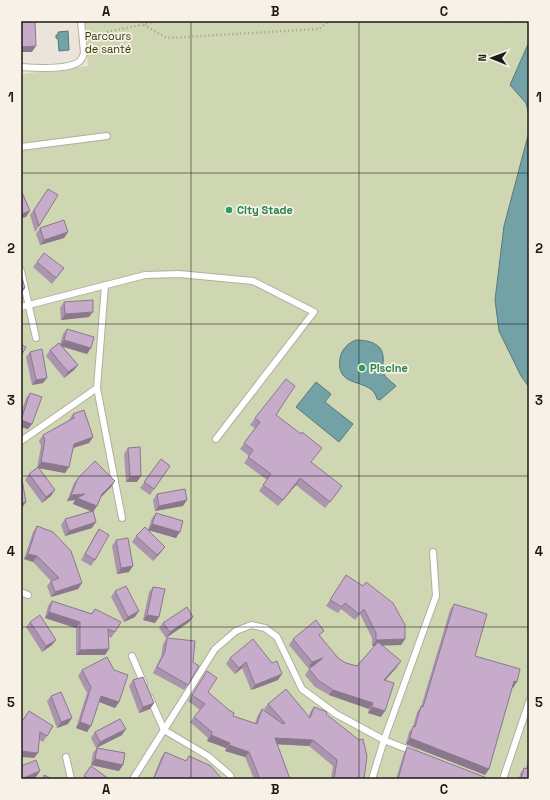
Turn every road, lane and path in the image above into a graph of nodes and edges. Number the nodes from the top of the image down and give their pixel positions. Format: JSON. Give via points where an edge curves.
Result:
{"nodes":[{"id":1,"x":81,"y":21,"type":"edge"},
{"id":2,"x":143,"y":21,"type":"edge"},
{"id":3,"x":160,"y":21,"type":"edge"},
{"id":4,"x":329,"y":21,"type":"edge"},
{"id":5,"x":503,"y":21,"type":"edge"},
{"id":6,"x":513,"y":21,"type":"edge"},
{"id":7,"x":144,"y":25,"type":"junction"},
{"id":8,"x":107,"y":32,"type":"dead end"},
{"id":9,"x":21,"y":67,"type":"edge"},
{"id":10,"x":107,"y":136,"type":"dead end"},
{"id":11,"x":21,"y":146,"type":"edge"},
{"id":12,"x":21,"y":271,"type":"edge"},
{"id":13,"x":104,"y":285,"type":"junction"},
{"id":14,"x":24,"y":306,"type":"edge"},
{"id":15,"x":36,"y":338,"type":"dead end"},
{"id":16,"x":97,"y":388,"type":"junction"},
{"id":17,"x":216,"y":439,"type":"dead end"},
{"id":18,"x":21,"y":441,"type":"edge"},
{"id":19,"x":122,"y":518,"type":"dead end"},
{"id":20,"x":433,"y":552,"type":"dead end"},
{"id":21,"x":21,"y":592,"type":"edge"},
{"id":22,"x":28,"y":594,"type":"dead end"},
{"id":23,"x":132,"y":656,"type":"dead end"},
{"id":24,"x":529,"y":702,"type":"edge"},
{"id":25,"x":164,"y":730,"type":"junction"},
{"id":26,"x":384,"y":740,"type":"junction"},
{"id":27,"x":419,"y":754,"type":"edge"},
{"id":28,"x":66,"y":757,"type":"dead end"},
{"id":29,"x":71,"y":779,"type":"edge"},
{"id":30,"x":133,"y":779,"type":"edge"},
{"id":31,"x":231,"y":779,"type":"edge"},
{"id":32,"x":372,"y":779,"type":"edge"},
{"id":33,"x":503,"y":779,"type":"edge"}],
"edges":[{"from":1,"to":9,"type":"lane","via":[[84,53],[77,63],[50,68]]},
{"from":2,"to":7,"type":"path"},
{"from":3,"to":7,"type":"path"},
{"from":4,"to":7,"type":"path","via":[[319,30],[167,38]]},
{"from":5,"to":6,"type":"path"},
{"from":7,"to":8,"type":"path"},
{"from":10,"to":11,"type":"lane"},
{"from":12,"to":14,"type":"lane"},
{"from":13,"to":14,"type":"lane"},
{"from":13,"to":16,"type":"lane"},
{"from":13,"to":17,"type":"lane","via":[[145,275],[180,274],[253,281],[314,312]]},
{"from":14,"to":15,"type":"lane"},
{"from":16,"to":18,"type":"lane"},
{"from":16,"to":19,"type":"lane"},
{"from":20,"to":26,"type":"lane","via":[[436,596]]},
{"from":21,"to":22,"type":"lane"},
{"from":23,"to":25,"type":"lane"},
{"from":24,"to":33,"type":"lane"},
{"from":25,"to":26,"type":"lane","via":[[215,648],[236,631],[251,625],[265,628],[277,637],[302,689],[336,714]]},
{"from":25,"to":30,"type":"lane"},
{"from":25,"to":31,"type":"lane","via":[[208,756],[230,775]]},
{"from":26,"to":27,"type":"lane"},
{"from":26,"to":32,"type":"lane"},
{"from":28,"to":29,"type":"lane"}]}
